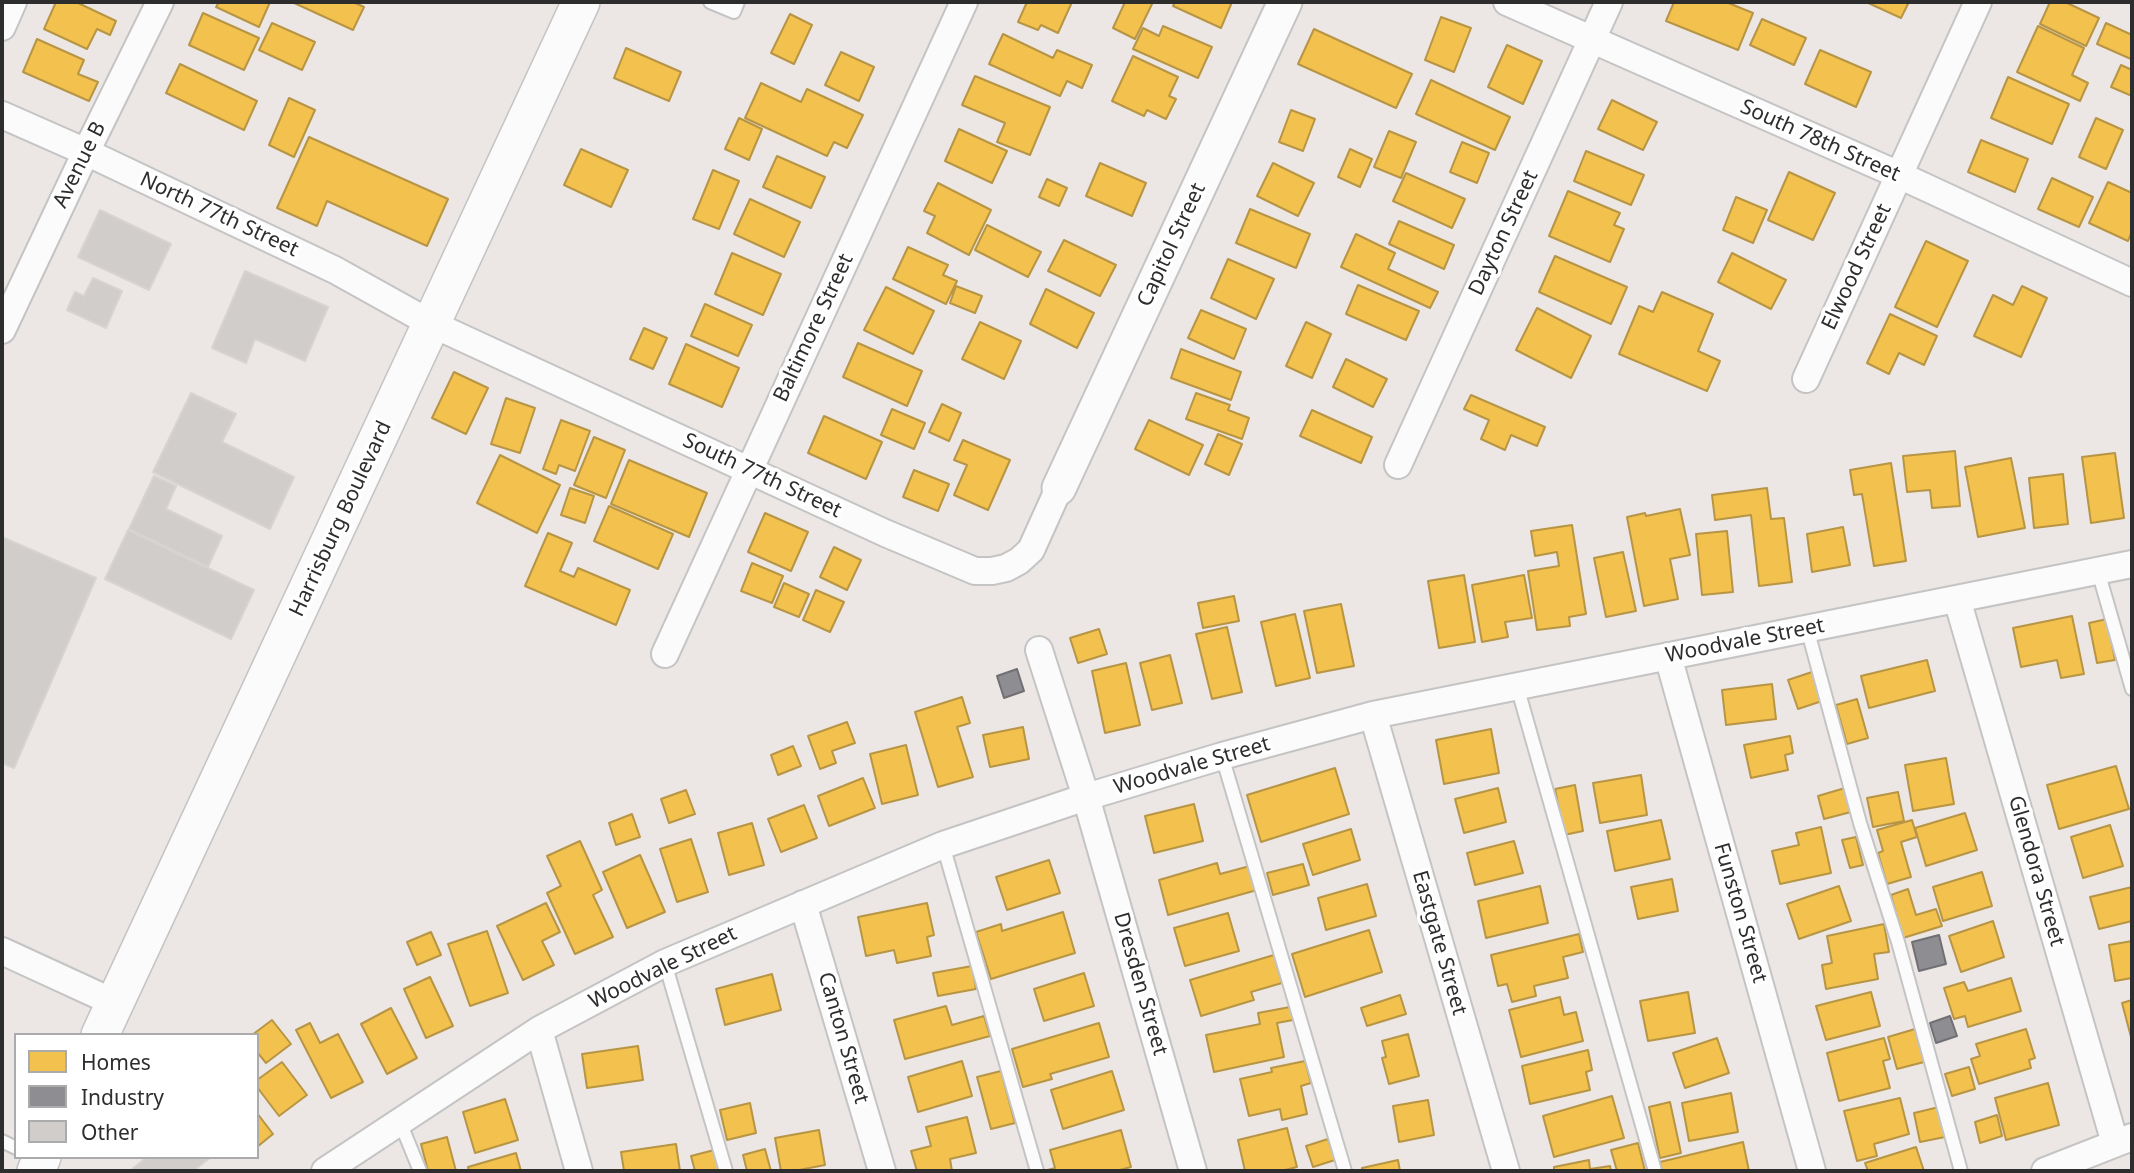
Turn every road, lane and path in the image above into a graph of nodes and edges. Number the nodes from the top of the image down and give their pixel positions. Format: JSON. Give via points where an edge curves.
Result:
{"nodes":[{"id":1,"x":13,"y":2,"type":"edge"},
{"id":2,"x":160,"y":2,"type":"edge"},
{"id":3,"x":580,"y":2,"type":"edge"},
{"id":4,"x":709,"y":2,"type":"edge"},
{"id":5,"x":738,"y":2,"type":"edge"},
{"id":6,"x":964,"y":2,"type":"edge"},
{"id":7,"x":1285,"y":2,"type":"edge"},
{"id":8,"x":1507,"y":2,"type":"edge"},
{"id":9,"x":1609,"y":2,"type":"edge"},
{"id":10,"x":1978,"y":2,"type":"edge"},
{"id":11,"x":2,"y":27,"type":"edge"},
{"id":12,"x":1592,"y":41,"type":"junction"},
{"id":13,"x":2,"y":115,"type":"edge"},
{"id":14,"x":86,"y":152,"type":"junction"},
{"id":15,"x":1899,"y":175,"type":"junction"},
{"id":16,"x":2132,"y":283,"type":"edge"},
{"id":17,"x":432,"y":324,"type":"junction"},
{"id":18,"x":2,"y":330,"type":"edge"},
{"id":19,"x":1805,"y":379,"type":"dead end"},
{"id":20,"x":1398,"y":465,"type":"dead end"},
{"id":21,"x":748,"y":470,"type":"junction"},
{"id":22,"x":1059,"y":488,"type":"joint"},
{"id":23,"x":2132,"y":564,"type":"edge"},
{"id":24,"x":2098,"y":571,"type":"junction"},
{"id":25,"x":1958,"y":599,"type":"junction"},
{"id":26,"x":1807,"y":628,"type":"junction"},
{"id":27,"x":1038,"y":650,"type":"dead end"},
{"id":28,"x":664,"y":654,"type":"dead end"},
{"id":29,"x":1668,"y":656,"type":"junction"},
{"id":30,"x":1517,"y":686,"type":"junction"},
{"id":31,"x":2132,"y":689,"type":"edge"},
{"id":32,"x":1373,"y":715,"type":"junction"},
{"id":33,"x":1222,"y":756,"type":"junction"},
{"id":34,"x":1086,"y":797,"type":"junction"},
{"id":35,"x":943,"y":845,"type":"junction"},
{"id":36,"x":803,"y":904,"type":"junction"},
{"id":37,"x":2,"y":951,"type":"edge"},
{"id":38,"x":664,"y":963,"type":"junction"},
{"id":39,"x":107,"y":1019,"type":"edge"},
{"id":40,"x":539,"y":1030,"type":"junction"},
{"id":41,"x":400,"y":1122,"type":"junction"},
{"id":42,"x":2123,"y":1140,"type":"edge"},
{"id":43,"x":325,"y":1171,"type":"edge"},
{"id":44,"x":420,"y":1171,"type":"edge"},
{"id":45,"x":579,"y":1171,"type":"edge"},
{"id":46,"x":726,"y":1171,"type":"edge"},
{"id":47,"x":882,"y":1171,"type":"edge"},
{"id":48,"x":1037,"y":1171,"type":"edge"},
{"id":49,"x":1193,"y":1171,"type":"edge"},
{"id":50,"x":1345,"y":1171,"type":"edge"},
{"id":51,"x":1506,"y":1171,"type":"edge"},
{"id":52,"x":1654,"y":1171,"type":"edge"},
{"id":53,"x":1812,"y":1171,"type":"edge"},
{"id":54,"x":1961,"y":1171,"type":"edge"},
{"id":55,"x":2045,"y":1171,"type":"edge"}],
"edges":[{"from":1,"to":11,"type":"street"},
{"from":2,"to":14,"type":"street","name":"Avenue B"},
{"from":3,"to":17,"type":"main road","name":"Harrisburg Boulevard"},
{"from":4,"to":5,"type":"lane","via":[[734,12]]},
{"from":6,"to":21,"type":"street","name":"Baltimore Street"},
{"from":7,"to":22,"type":"street","name":"Capitol Street"},
{"from":8,"to":12,"type":"street","name":"South 78th Street"},
{"from":9,"to":12,"type":"street","name":"Dayton Street"},
{"from":10,"to":15,"type":"street","name":"Elwood Street"},
{"from":12,"to":15,"type":"street","name":"South 78th Street"},
{"from":12,"to":20,"type":"street","name":"Dayton Street"},
{"from":13,"to":14,"type":"street","name":"North 77th Street"},
{"from":14,"to":17,"type":"street","name":"North 77th Street","via":[[335,270]]},
{"from":14,"to":18,"type":"street","name":"Avenue B"},
{"from":15,"to":16,"type":"street","name":"South 78th Street"},
{"from":15,"to":19,"type":"street","name":"Elwood Street"},
{"from":17,"to":21,"type":"street","name":"South 77th Street"},
{"from":17,"to":39,"type":"main road","name":"Harrisburg Boulevard"},
{"from":21,"to":22,"type":"street","name":"South 77th Street","via":[[975,571],[1006,568],[1031,550]]},
{"from":21,"to":28,"type":"street","name":"Baltimore Street"},
{"from":23,"to":24,"type":"street","name":"Woodvale Street"},
{"from":24,"to":25,"type":"street","name":"Woodvale Street"},
{"from":24,"to":31,"type":"lane"},
{"from":25,"to":26,"type":"street","name":"Woodvale Street"},
{"from":25,"to":42,"type":"street","name":"Glendora Street"},
{"from":26,"to":29,"type":"street","name":"Woodvale Street"},
{"from":26,"to":54,"type":"lane"},
{"from":27,"to":34,"type":"street","name":"Dresden Street"},
{"from":29,"to":30,"type":"street","name":"Woodvale Street"},
{"from":29,"to":53,"type":"street","name":"Funston Street"},
{"from":30,"to":32,"type":"street","name":"Woodvale Street"},
{"from":30,"to":52,"type":"lane"},
{"from":32,"to":33,"type":"street","name":"Woodvale Street"},
{"from":32,"to":51,"type":"street","name":"Eastgate Street"},
{"from":33,"to":34,"type":"street","name":"Woodvale Street"},
{"from":33,"to":50,"type":"lane"},
{"from":34,"to":35,"type":"street","name":"Woodvale Street"},
{"from":34,"to":49,"type":"street","name":"Dresden Street"},
{"from":35,"to":36,"type":"street","name":"Woodvale Street"},
{"from":35,"to":48,"type":"lane"},
{"from":36,"to":38,"type":"street","name":"Woodvale Street"},
{"from":36,"to":47,"type":"street","name":"Canton Street"},
{"from":37,"to":39,"type":"street"},
{"from":38,"to":40,"type":"street","name":"Woodvale Street"},
{"from":38,"to":46,"type":"lane"},
{"from":40,"to":41,"type":"street","name":"Woodvale Street"},
{"from":40,"to":45,"type":"street"},
{"from":41,"to":43,"type":"street","name":"Woodvale Street"},
{"from":41,"to":44,"type":"lane"},
{"from":42,"to":55,"type":"street"}]}
